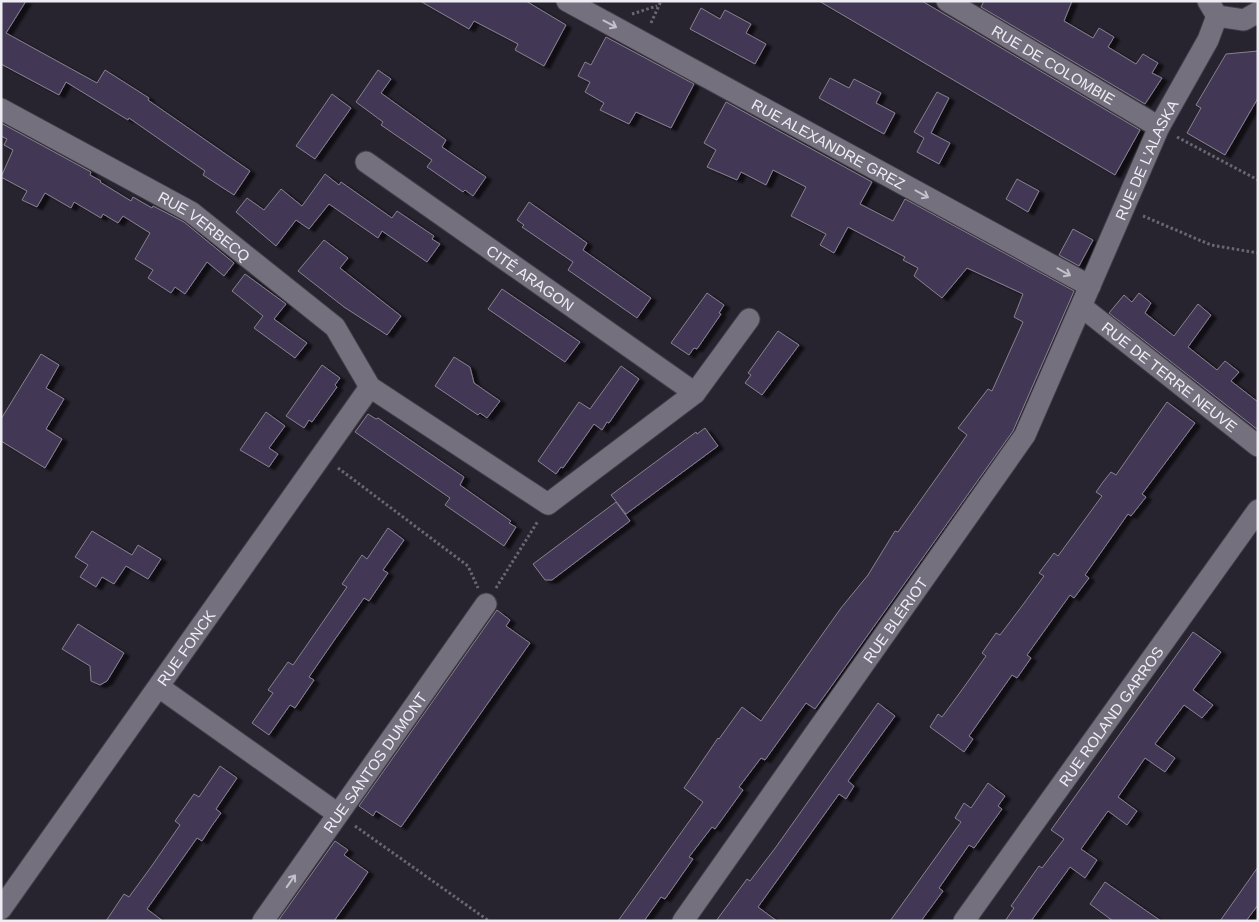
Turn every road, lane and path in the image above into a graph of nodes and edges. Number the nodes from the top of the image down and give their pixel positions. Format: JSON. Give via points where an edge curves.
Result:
{"nodes":[{"id":1,"x":567,"y":1,"type":"edge"},
{"id":2,"x":947,"y":1,"type":"edge"},
{"id":3,"x":658,"y":6,"type":"dead end"},
{"id":4,"x":1212,"y":8,"type":"edge"},
{"id":5,"x":1258,"y":12,"type":"edge"},
{"id":6,"x":631,"y":15,"type":"dead end"},
{"id":7,"x":1,"y":109,"type":"edge"},
{"id":8,"x":1159,"y":128,"type":"junction"},
{"id":9,"x":366,"y":162,"type":"dead end"},
{"id":10,"x":1258,"y":180,"type":"edge"},
{"id":11,"x":1124,"y":208,"type":"junction"},
{"id":12,"x":1258,"y":253,"type":"edge"},
{"id":13,"x":1090,"y":286,"type":"junction"},
{"id":14,"x":1082,"y":307,"type":"junction"},
{"id":15,"x":749,"y":319,"type":"dead end"},
{"id":16,"x":370,"y":387,"type":"junction"},
{"id":17,"x":695,"y":393,"type":"junction"},
{"id":18,"x":1258,"y":446,"type":"edge"},
{"id":19,"x":322,"y":456,"type":"junction"},
{"id":20,"x":548,"y":504,"type":"junction"},
{"id":21,"x":1258,"y":510,"type":"edge"},
{"id":22,"x":486,"y":604,"type":"junction"},
{"id":23,"x":159,"y":687,"type":"junction"},
{"id":24,"x":338,"y":814,"type":"junction"},
{"id":25,"x":1,"y":909,"type":"edge"},
{"id":26,"x":263,"y":921,"type":"edge"},
{"id":27,"x":489,"y":921,"type":"edge"},
{"id":28,"x":683,"y":921,"type":"edge"},
{"id":29,"x":964,"y":921,"type":"edge"}],
"edges":[{"from":1,"to":13,"type":"street","name":"RUE ALEXANDRE GREZ","one_way":true},
{"from":2,"to":8,"type":"street","name":"RUE DE COLOMBIE"},
{"from":3,"to":6,"type":"path"},
{"from":4,"to":5,"type":"street","via":[[1244,20]]},
{"from":4,"to":8,"type":"street","name":"RUE DE L'ALASKA","via":[[1208,40]]},
{"from":7,"to":16,"type":"street","name":"RUE VERBECQ","via":[[191,212],[335,326]]},
{"from":8,"to":10,"type":"path"},
{"from":8,"to":11,"type":"street","name":"RUE DE L'ALASKA"},
{"from":9,"to":17,"type":"street","name":"CITÉ ARAGON"},
{"from":11,"to":12,"type":"path","via":[[1211,245]]},
{"from":11,"to":13,"type":"street","name":"RUE DE L'ALASKA"},
{"from":13,"to":14,"type":"street","name":"RUE DE L'ALASKA"},
{"from":14,"to":18,"type":"street","name":"RUE DE TERRE NEUVE"},
{"from":14,"to":28,"type":"street","name":"RUE BLÉRIOT","via":[[1024,434]]},
{"from":15,"to":17,"type":"street"},
{"from":16,"to":19,"type":"street","name":"RUE FONCK"},
{"from":16,"to":20,"type":"street"},
{"from":17,"to":20,"type":"street"},
{"from":19,"to":22,"type":"path","via":[[468,566]]},
{"from":19,"to":23,"type":"street","name":"RUE FONCK"},
{"from":20,"to":22,"type":"path"},
{"from":21,"to":29,"type":"street","name":"RUE ROLAND GARROS"},
{"from":22,"to":24,"type":"street","name":"RUE SANTOS DUMONT"},
{"from":23,"to":24,"type":"street"},
{"from":23,"to":25,"type":"street","name":"RUE FONCK"},
{"from":26,"to":24,"type":"street","name":"RUE SANTOS DUMONT","one_way":true},
{"from":24,"to":27,"type":"path"}]}
